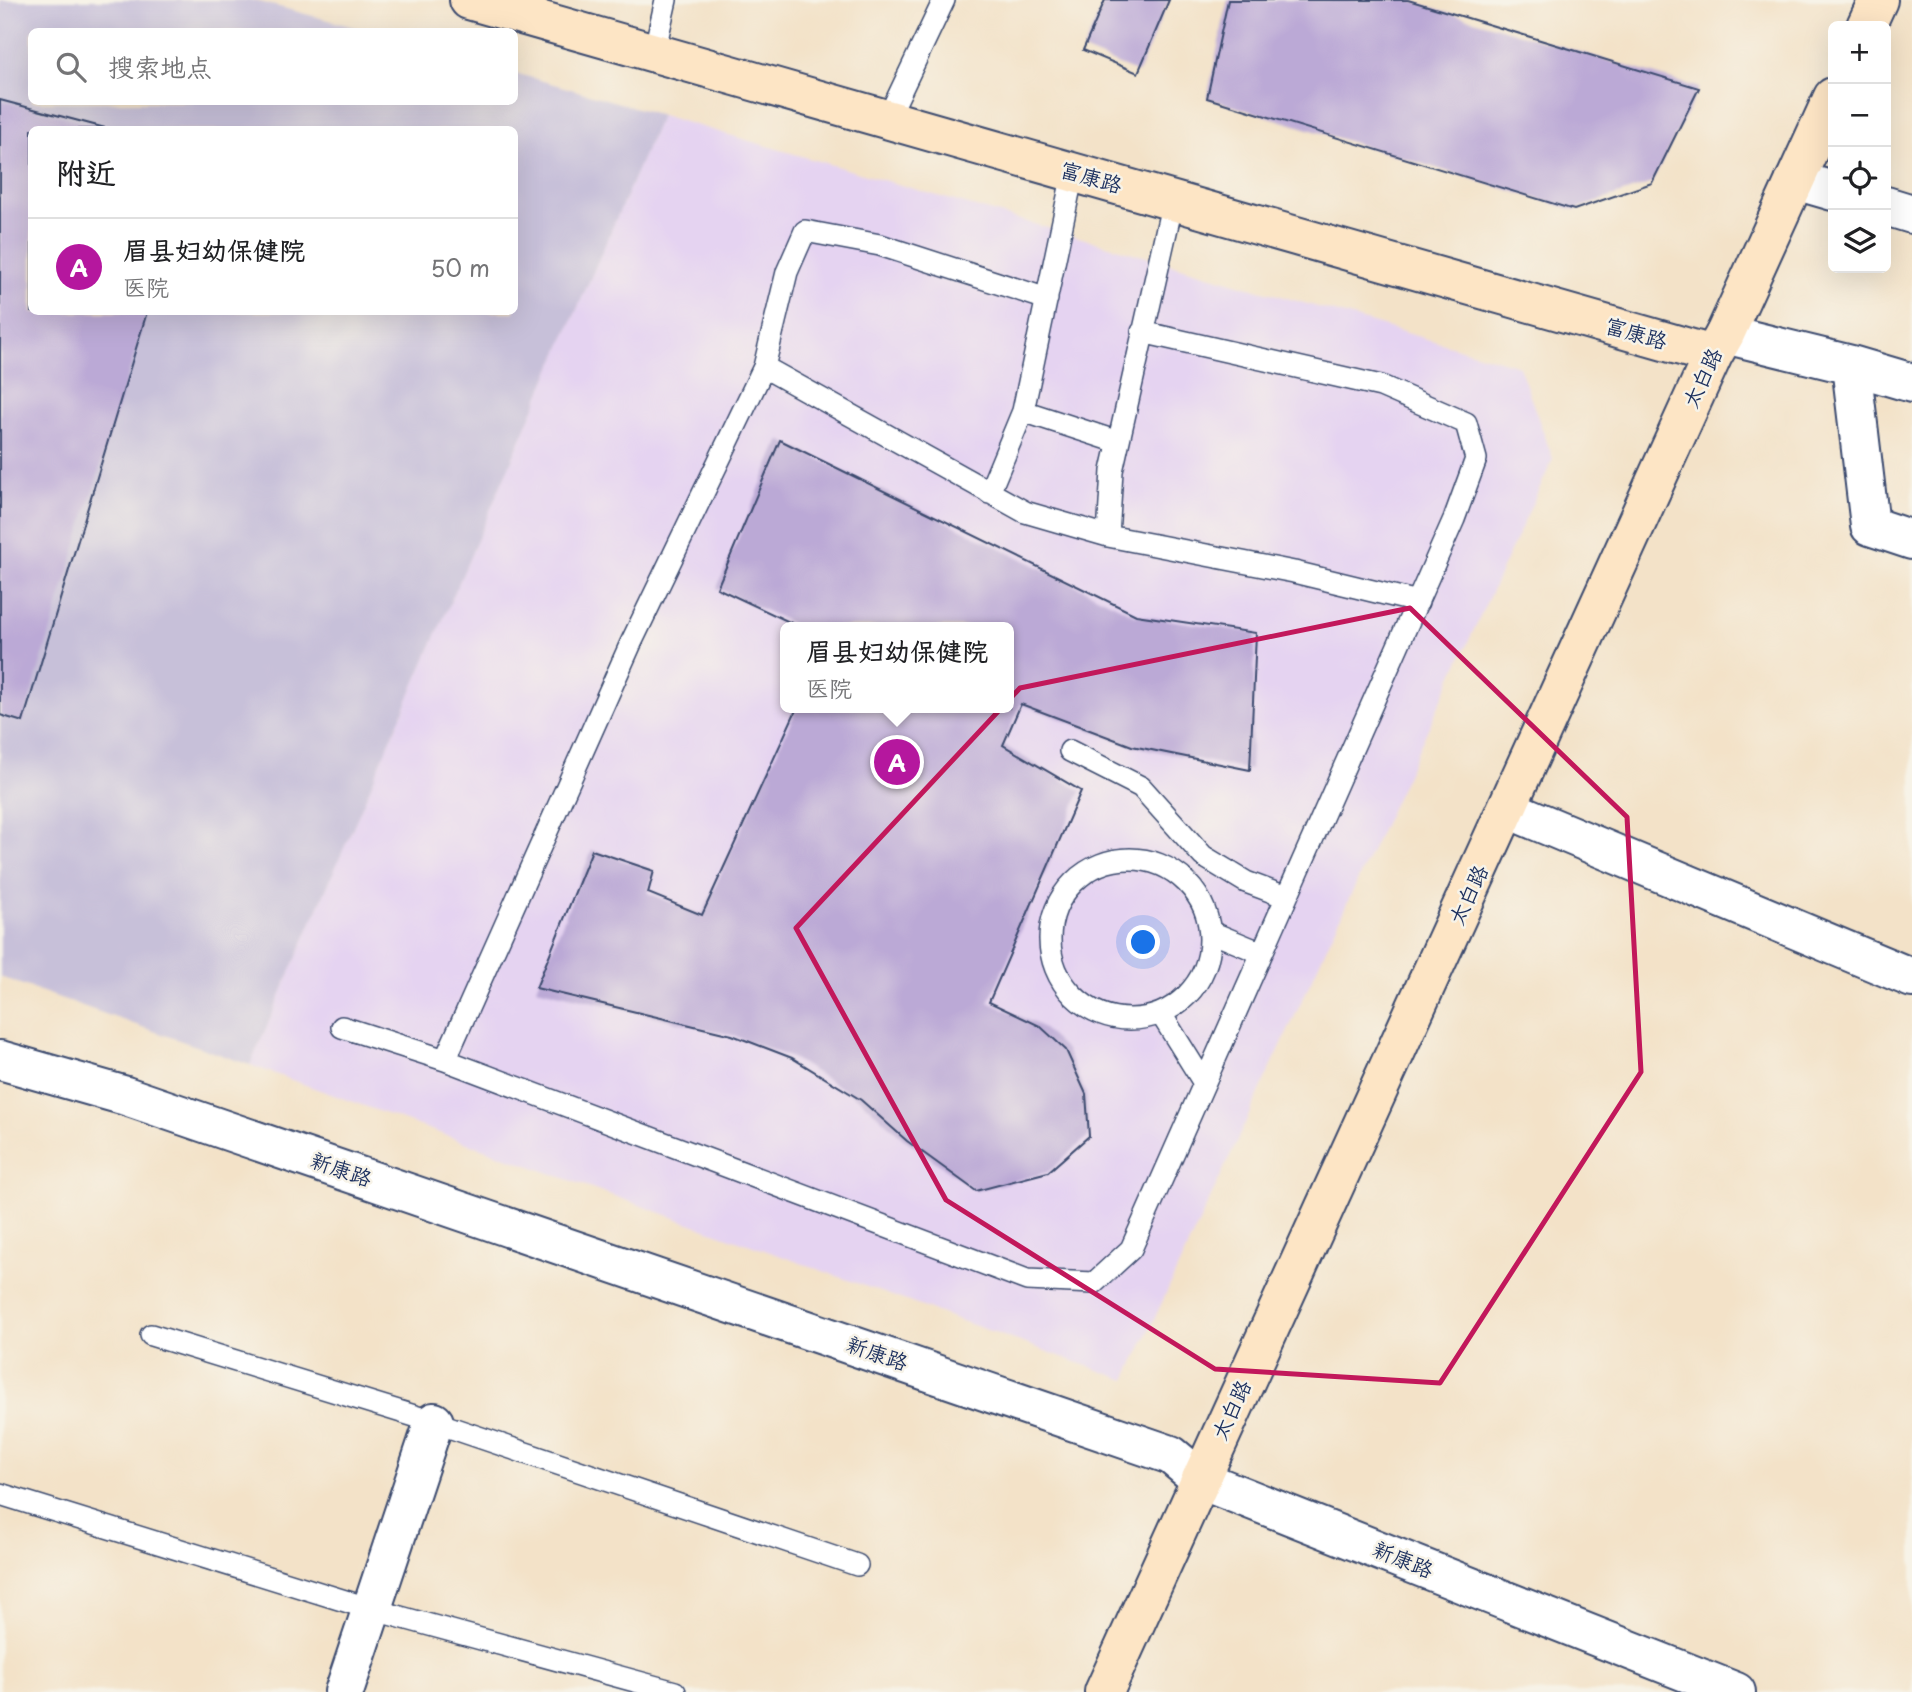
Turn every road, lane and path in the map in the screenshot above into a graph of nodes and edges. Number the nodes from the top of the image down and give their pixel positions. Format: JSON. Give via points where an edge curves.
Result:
{"nodes":[{"id":1,"x":469,"y":0,"type":"edge"},
{"id":2,"x":667,"y":0,"type":"edge"},
{"id":3,"x":944,"y":0,"type":"edge"},
{"id":4,"x":1878,"y":0,"type":"edge"},
{"id":5,"x":1868,"y":21,"type":"edge"},
{"id":6,"x":654,"y":53,"type":"junction"},
{"id":7,"x":1828,"y":108,"type":"edge"},
{"id":8,"x":887,"y":120,"type":"junction"},
{"id":9,"x":1073,"y":173,"type":"junction"},
{"id":10,"x":1795,"y":180,"type":"junction"},
{"id":11,"x":1828,"y":190,"type":"edge"},
{"id":12,"x":1173,"y":201,"type":"junction"},
{"id":13,"x":1891,"y":208,"type":"edge"},
{"id":14,"x":1912,"y":214,"type":"edge"},
{"id":15,"x":1047,"y":299,"type":"junction"},
{"id":16,"x":1142,"y":332,"type":"junction"},
{"id":17,"x":1719,"y":344,"type":"junction"},
{"id":18,"x":1852,"y":365,"type":"junction"},
{"id":19,"x":764,"y":367,"type":"junction"},
{"id":20,"x":1912,"y":383,"type":"edge"},
{"id":21,"x":1023,"y":411,"type":"junction"},
{"id":22,"x":1118,"y":442,"type":"junction"},
{"id":23,"x":989,"y":493,"type":"junction"},
{"id":24,"x":1108,"y":536,"type":"junction"},
{"id":25,"x":1912,"y":540,"type":"edge"},
{"id":26,"x":1418,"y":602,"type":"junction"},
{"id":27,"x":1070,"y":751,"type":"dead end"},
{"id":28,"x":1508,"y":809,"type":"junction"},
{"id":29,"x":1286,"y":897,"type":"junction"},
{"id":30,"x":1211,"y":932,"type":"junction"},
{"id":31,"x":1262,"y":953,"type":"junction"},
{"id":32,"x":1912,"y":978,"type":"edge"},
{"id":33,"x":1161,"y":1014,"type":"junction"},
{"id":34,"x":342,"y":1027,"type":"dead end"},
{"id":35,"x":0,"y":1060,"type":"edge"},
{"id":36,"x":445,"y":1060,"type":"junction"},
{"id":37,"x":1204,"y":1083,"type":"junction"},
{"id":38,"x":151,"y":1335,"type":"dead end"},
{"id":39,"x":434,"y":1422,"type":"junction"},
{"id":40,"x":1201,"y":1480,"type":"junction"},
{"id":41,"x":0,"y":1494,"type":"edge"},
{"id":42,"x":858,"y":1564,"type":"dead end"},
{"id":43,"x":372,"y":1609,"type":"junction"},
{"id":44,"x":344,"y":1692,"type":"edge"},
{"id":45,"x":675,"y":1692,"type":"edge"},
{"id":46,"x":1104,"y":1692,"type":"edge"},
{"id":47,"x":1736,"y":1692,"type":"edge"}],
"edges":[{"from":1,"to":6,"type":"main road","name":"富康路"},
{"from":2,"to":6,"type":"lane"},
{"from":3,"to":8,"type":"lane"},
{"from":4,"to":5,"type":"main road"},
{"from":6,"to":8,"type":"main road","name":"富康路"},
{"from":7,"to":10,"type":"main road","name":"太白路"},
{"from":8,"to":9,"type":"main road","name":"富康路"},
{"from":9,"to":12,"type":"main road","name":"富康路"},
{"from":9,"to":15,"type":"lane"},
{"from":10,"to":11,"type":"street"},
{"from":10,"to":17,"type":"main road","name":"太白路"},
{"from":12,"to":16,"type":"lane"},
{"from":12,"to":17,"type":"main road","name":"富康路"},
{"from":13,"to":14,"type":"street"},
{"from":15,"to":19,"type":"lane","via":[[880,245],[805,231],[787,272]]},
{"from":15,"to":21,"type":"lane"},
{"from":16,"to":22,"type":"lane"},
{"from":16,"to":26,"type":"lane","via":[[1381,386],[1466,423],[1476,459]]},
{"from":17,"to":18,"type":"street","name":"富康路"},
{"from":17,"to":28,"type":"main road","name":"太白路"},
{"from":18,"to":20,"type":"street","name":"富康路"},
{"from":18,"to":25,"type":"street","via":[[1870,526]]},
{"from":19,"to":23,"type":"lane"},
{"from":19,"to":36,"type":"lane","via":[[631,643]]},
{"from":21,"to":22,"type":"lane"},
{"from":21,"to":23,"type":"lane"},
{"from":22,"to":24,"type":"lane"},
{"from":23,"to":24,"type":"lane","via":[[1025,512]]},
{"from":24,"to":26,"type":"lane","via":[[1294,572]]},
{"from":26,"to":29,"type":"lane"},
{"from":27,"to":29,"type":"lane","via":[[1141,787],[1203,856],[1246,882]]},
{"from":28,"to":32,"type":"street"},
{"from":28,"to":40,"type":"main road","name":"太白路"},
{"from":29,"to":31,"type":"lane"},
{"from":30,"to":31,"type":"lane"},
{"from":30,"to":33,"type":"lane","via":[[1209,958],[1199,982],[1182,1001]]},
{"from":30,"to":33,"type":"lane","via":[[1205,908],[1191,886],[1171,869],[1147,860],[1119,859],[1093,867],[1071,884],[1055,907],[1049,934],[1051,961],[1063,986],[1083,1005],[1108,1017],[1135,1020]]},
{"from":31,"to":37,"type":"lane"},
{"from":33,"to":37,"type":"lane"},
{"from":34,"to":36,"type":"lane"},
{"from":35,"to":40,"type":"street","name":"新康路","via":[[126,1096],[1171,1455]]},
{"from":36,"to":37,"type":"lane","via":[[1027,1280],[1094,1283],[1131,1249]]},
{"from":38,"to":39,"type":"lane"},
{"from":39,"to":42,"type":"lane"},
{"from":39,"to":43,"type":"street"},
{"from":40,"to":46,"type":"main road","name":"太白路"},
{"from":40,"to":47,"type":"street","name":"新康路"},
{"from":41,"to":43,"type":"lane"},
{"from":43,"to":44,"type":"street"},
{"from":43,"to":45,"type":"lane"}]}
